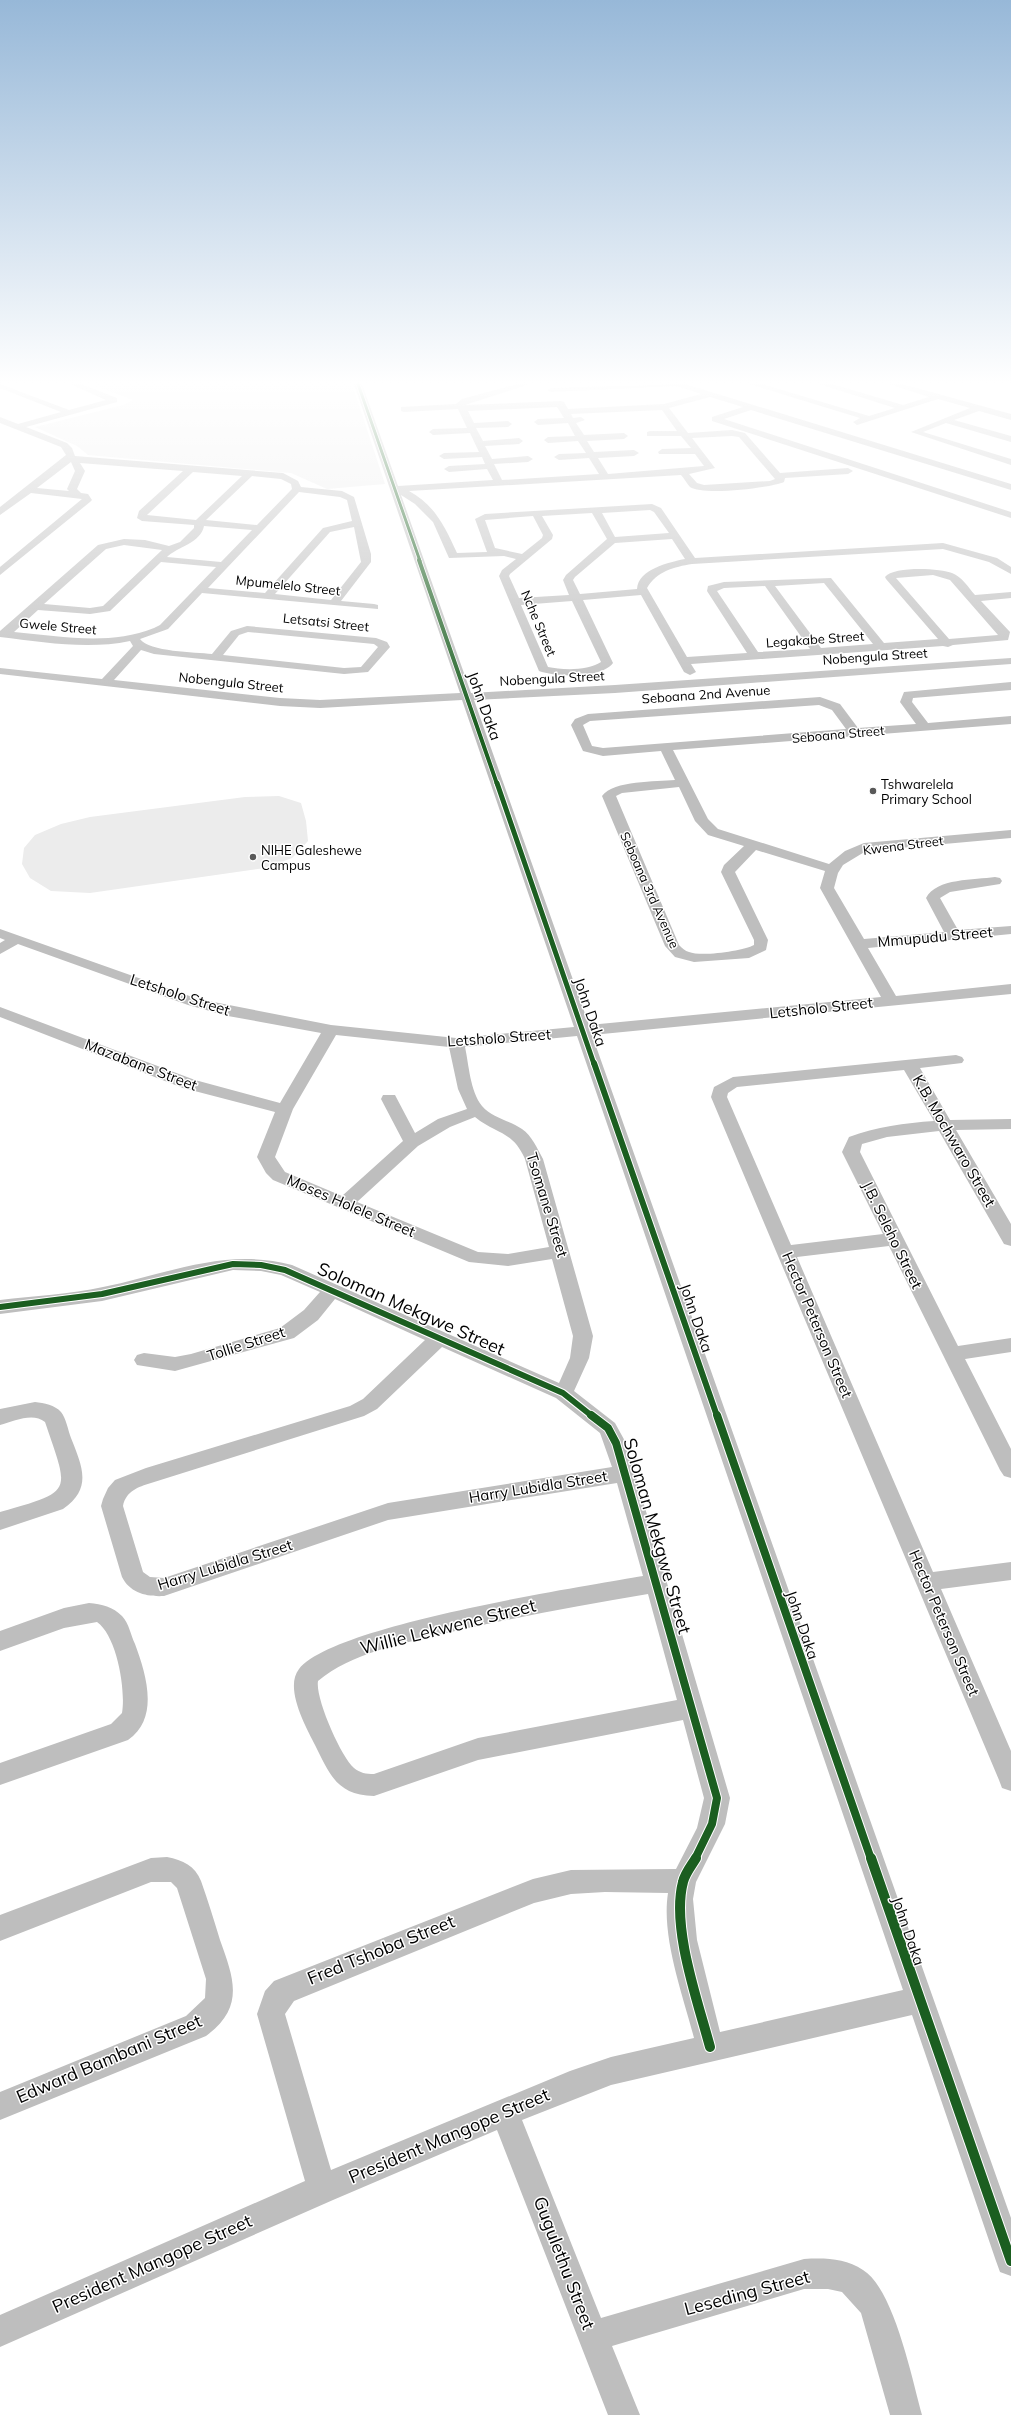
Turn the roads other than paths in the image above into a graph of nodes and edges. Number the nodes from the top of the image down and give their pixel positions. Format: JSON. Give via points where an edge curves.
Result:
{"nodes":[{"id":1,"x":20,"y":497,"type":"edge"},
{"id":2,"x":85,"y":497,"type":"edge"},
{"id":3,"x":161,"y":497,"type":"edge"},
{"id":4,"x":225,"y":497,"type":"edge"},
{"id":5,"x":290,"y":497,"type":"edge"},
{"id":6,"x":349,"y":497,"type":"edge"},
{"id":7,"x":399,"y":497,"type":"edge"},
{"id":8,"x":413,"y":497,"type":"edge"},
{"id":9,"x":953,"y":497,"type":"edge"},
{"id":10,"x":595,"y":510,"type":"junction"},
{"id":11,"x":0,"y":512,"type":"edge"},
{"id":12,"x":536,"y":513,"type":"junction"},
{"id":13,"x":1011,"y":515,"type":"edge"},
{"id":14,"x":198,"y":523,"type":"junction"},
{"id":15,"x":357,"y":523,"type":"junction"},
{"id":16,"x":260,"y":528,"type":"junction"},
{"id":17,"x":675,"y":536,"type":"junction"},
{"id":18,"x":612,"y":540,"type":"junction"},
{"id":19,"x":169,"y":549,"type":"junction"},
{"id":20,"x":502,"y":554,"type":"junction"},
{"id":21,"x":524,"y":558,"type":"junction"},
{"id":22,"x":160,"y":559,"type":"junction"},
{"id":23,"x":692,"y":562,"type":"junction"},
{"id":24,"x":224,"y":565,"type":"junction"},
{"id":25,"x":1009,"y":567,"type":"edge"},
{"id":26,"x":0,"y":572,"type":"edge"},
{"id":27,"x":768,"y":583,"type":"junction"},
{"id":28,"x":200,"y":590,"type":"junction"},
{"id":29,"x":644,"y":592,"type":"junction"},
{"id":30,"x":1011,"y":595,"type":"edge"},
{"id":31,"x":268,"y":596,"type":"junction"},
{"id":32,"x":576,"y":597,"type":"junction"},
{"id":33,"x":973,"y":598,"type":"junction"},
{"id":34,"x":515,"y":602,"type":"junction"},
{"id":35,"x":334,"y":603,"type":"junction"},
{"id":36,"x":35,"y":607,"type":"junction"},
{"id":37,"x":374,"y":607,"type":"dead end"},
{"id":38,"x":2,"y":634,"type":"edge"},
{"id":39,"x":136,"y":642,"type":"junction"},
{"id":40,"x":948,"y":644,"type":"junction"},
{"id":41,"x":882,"y":648,"type":"junction"},
{"id":42,"x":819,"y":652,"type":"junction"},
{"id":43,"x":215,"y":657,"type":"junction"},
{"id":44,"x":755,"y":657,"type":"junction"},
{"id":45,"x":685,"y":661,"type":"junction"},
{"id":46,"x":1011,"y":661,"type":"edge"},
{"id":47,"x":0,"y":671,"type":"edge"},
{"id":48,"x":106,"y":682,"type":"junction"},
{"id":49,"x":696,"y":683,"type":"junction"},
{"id":50,"x":1011,"y":686,"type":"edge"},
{"id":51,"x":466,"y":696,"type":"junction"},
{"id":52,"x":1011,"y":720,"type":"edge"},
{"id":53,"x":925,"y":727,"type":"junction"},
{"id":54,"x":854,"y":732,"type":"junction"},
{"id":55,"x":665,"y":748,"type":"junction"},
{"id":56,"x":590,"y":750,"type":"joint"},
{"id":57,"x":681,"y":783,"type":"junction"},
{"id":58,"x":1011,"y":834,"type":"edge"},
{"id":59,"x":752,"y":846,"type":"junction"},
{"id":60,"x":831,"y":869,"type":"junction"},
{"id":61,"x":995,"y":881,"type":"dead end"},
{"id":62,"x":1011,"y":930,"type":"edge"},
{"id":63,"x":0,"y":933,"type":"edge"},
{"id":64,"x":954,"y":936,"type":"junction"},
{"id":65,"x":17,"y":938,"type":"junction"},
{"id":66,"x":858,"y":944,"type":"junction"},
{"id":67,"x":0,"y":950,"type":"edge"},
{"id":68,"x":1011,"y":989,"type":"edge"},
{"id":69,"x":892,"y":1002,"type":"junction"},
{"id":70,"x":0,"y":1012,"type":"edge"},
{"id":71,"x":331,"y":1030,"type":"junction"},
{"id":72,"x":583,"y":1032,"type":"junction"},
{"id":73,"x":456,"y":1043,"type":"junction"},
{"id":74,"x":956,"y":1060,"type":"dead end"},
{"id":75,"x":910,"y":1064,"type":"junction"},
{"id":76,"x":389,"y":1099,"type":"dead end"},
{"id":77,"x":285,"y":1110,"type":"junction"},
{"id":78,"x":476,"y":1111,"type":"junction"},
{"id":79,"x":1011,"y":1124,"type":"edge"},
{"id":80,"x":945,"y":1126,"type":"junction"},
{"id":81,"x":412,"y":1142,"type":"junction"},
{"id":82,"x":344,"y":1204,"type":"junction"},
{"id":83,"x":895,"y":1239,"type":"junction"},
{"id":84,"x":1011,"y":1240,"type":"edge"},
{"id":85,"x":560,"y":1252,"type":"junction"},
{"id":86,"x":785,"y":1252,"type":"junction"},
{"id":87,"x":332,"y":1290,"type":"junction"},
{"id":88,"x":0,"y":1307,"type":"edge"},
{"id":89,"x":440,"y":1337,"type":"junction"},
{"id":90,"x":1011,"y":1345,"type":"edge"},
{"id":91,"x":952,"y":1354,"type":"junction"},
{"id":92,"x":144,"y":1360,"type":"dead end"},
{"id":93,"x":563,"y":1392,"type":"junction"},
{"id":94,"x":0,"y":1417,"type":"edge"},
{"id":95,"x":1005,"y":1443,"type":"edge"},
{"id":96,"x":1011,"y":1470,"type":"edge"},
{"id":97,"x":625,"y":1473,"type":"junction"},
{"id":98,"x":0,"y":1521,"type":"edge"},
{"id":99,"x":1011,"y":1571,"type":"edge"},
{"id":100,"x":927,"y":1582,"type":"junction"},
{"id":101,"x":656,"y":1583,"type":"junction"},
{"id":102,"x":0,"y":1641,"type":"edge"},
{"id":103,"x":691,"y":1708,"type":"junction"},
{"id":104,"x":0,"y":1774,"type":"edge"},
{"id":105,"x":1011,"y":1780,"type":"edge"},
{"id":106,"x":683,"y":1881,"type":"junction"},
{"id":107,"x":0,"y":1928,"type":"edge"},
{"id":108,"x":919,"y":2000,"type":"junction"},
{"id":109,"x":710,"y":2047,"type":"junction"},
{"id":110,"x":0,"y":2106,"type":"edge"},
{"id":111,"x":504,"y":2111,"type":"junction"},
{"id":112,"x":322,"y":2189,"type":"junction"},
{"id":113,"x":1011,"y":2261,"type":"edge"},
{"id":114,"x":0,"y":2331,"type":"edge"},
{"id":115,"x":592,"y":2336,"type":"junction"},
{"id":116,"x":624,"y":2415,"type":"edge"},
{"id":117,"x":906,"y":2415,"type":"edge"}],
"edges":[{"from":1,"to":11,"type":"street"},
{"from":2,"to":26,"type":"street","via":[[87,500]]},
{"from":3,"to":14,"type":"street","via":[[141,515],[146,518]]},
{"from":4,"to":14,"type":"street"},
{"from":5,"to":16,"type":"street","name":"Gwele Street"},
{"from":6,"to":15,"type":"street"},
{"from":7,"to":51,"type":"street","name":"John Daka"},
{"from":8,"to":20,"type":"street","via":[[424,506],[431,518],[437,520],[453,556]]},
{"from":9,"to":13,"type":"street"},
{"from":10,"to":12,"type":"street"},
{"from":10,"to":17,"type":"street","via":[[652,507],[658,510]]},
{"from":10,"to":18,"type":"street"},
{"from":12,"to":20,"type":"street","via":[[488,516],[480,519],[490,549]]},
{"from":12,"to":21,"type":"street","name":"Nche Street","via":[[548,537]]},
{"from":14,"to":16,"type":"street"},
{"from":14,"to":19,"type":"street","via":[[200,528],[184,544]]},
{"from":15,"to":31,"type":"street","via":[[327,530]]},
{"from":15,"to":35,"type":"street","via":[[366,562]]},
{"from":16,"to":24,"type":"street","name":"Gwele Street"},
{"from":17,"to":18,"type":"street"},
{"from":17,"to":23,"type":"street"},
{"from":18,"to":32,"type":"street","name":"Nche Street","via":[[569,578],[569,584]]},
{"from":19,"to":22,"type":"street"},
{"from":19,"to":36,"type":"street","via":[[117,542],[108,544]]},
{"from":20,"to":21,"type":"street"},
{"from":21,"to":34,"type":"street","name":"Nche Street","via":[[504,576]]},
{"from":22,"to":24,"type":"street"},
{"from":22,"to":36,"type":"street","via":[[106,609],[90,611]]},
{"from":23,"to":25,"type":"street","via":[[943,546]]},
{"from":23,"to":29,"type":"street","via":[[664,567],[644,583]]},
{"from":24,"to":28,"type":"street","name":"Gwele Street"},
{"from":27,"to":41,"type":"street","via":[[828,580]]},
{"from":27,"to":42,"type":"street"},
{"from":27,"to":44,"type":"street","via":[[719,586],[712,591]]},
{"from":28,"to":31,"type":"street","name":"Mpumelelo Street"},
{"from":28,"to":39,"type":"street","name":"Gwele Street","via":[[164,626]]},
{"from":29,"to":32,"type":"street"},
{"from":29,"to":45,"type":"street"},
{"from":30,"to":33,"type":"street"},
{"from":31,"to":35,"type":"street","name":"Mpumelelo Street"},
{"from":32,"to":34,"type":"street"},
{"from":32,"to":34,"type":"street","name":"Nche Street","via":[[607,663],[603,668],[561,672],[543,669]]},
{"from":33,"to":40,"type":"street","name":"Legakabe Street","via":[[1005,636],[998,640]]},
{"from":33,"to":40,"type":"street","name":"Legakabe Street","via":[[954,578],[946,574],[931,572],[890,576]]},
{"from":35,"to":37,"type":"street","name":"Mpumelelo Street"},
{"from":36,"to":38,"type":"street"},
{"from":38,"to":39,"type":"street","name":"Gwele Street","via":[[88,643]]},
{"from":39,"to":43,"type":"street","name":"Letsatsi Street","via":[[154,651]]},
{"from":39,"to":48,"type":"street"},
{"from":40,"to":41,"type":"street","name":"Legakabe Street"},
{"from":41,"to":42,"type":"street","name":"Legakabe Street"},
{"from":42,"to":44,"type":"street","name":"Legakabe Street"},
{"from":43,"to":43,"type":"street","name":"Letsatsi Street","via":[[359,671],[368,668],[384,647],[376,641],[247,629],[235,633]]},
{"from":44,"to":45,"type":"street","name":"Legakabe Street"},
{"from":45,"to":49,"type":"street"},
{"from":46,"to":49,"type":"street","name":"Nobengula Street"},
{"from":47,"to":48,"type":"street","name":"Nobengula Street"},
{"from":48,"to":51,"type":"street","name":"Nobengula Street","via":[[299,704]]},
{"from":49,"to":51,"type":"street","name":"Nobengula Street"},
{"from":50,"to":53,"type":"street","via":[[908,695],[906,702]]},
{"from":51,"to":72,"type":"street","name":"John Daka","via":[[500,786]]},
{"from":52,"to":53,"type":"street","name":"Seboana Street"},
{"from":53,"to":54,"type":"street","name":"Seboana Street"},
{"from":54,"to":55,"type":"street","name":"Seboana Street"},
{"from":54,"to":56,"type":"street","name":"Seboana 2nd Avenue","via":[[833,705],[820,701],[806,701],[588,718],[577,725]]},
{"from":55,"to":56,"type":"street","name":"Seboana Street","via":[[603,752]]},
{"from":55,"to":57,"type":"street"},
{"from":57,"to":59,"type":"street","via":[[707,828],[723,837]]},
{"from":57,"to":59,"type":"street","name":"Seboana 3rd Avenue","via":[[620,789],[609,796],[672,946],[678,953],[689,958],[698,958],[749,954],[761,947],[761,940],[728,872]]},
{"from":58,"to":60,"type":"street","name":"Kwena Street","via":[[864,847],[848,853]]},
{"from":59,"to":60,"type":"street"},
{"from":60,"to":66,"type":"street","via":[[827,888]]},
{"from":61,"to":64,"type":"street","via":[[946,888],[934,894],[933,898]]},
{"from":62,"to":64,"type":"street","name":"Mmupudu Street"},
{"from":63,"to":65,"type":"street","name":"Letsholo Street"},
{"from":64,"to":66,"type":"street","name":"Mmupudu Street"},
{"from":65,"to":67,"type":"street"},
{"from":65,"to":71,"type":"street","name":"Letsholo Street","via":[[193,1002]]},
{"from":66,"to":69,"type":"street"},
{"from":68,"to":69,"type":"street","name":"Letsholo Street"},
{"from":69,"to":72,"type":"street","name":"Letsholo Street"},
{"from":70,"to":77,"type":"street","name":"Mazabane Street","via":[[189,1084]]},
{"from":71,"to":73,"type":"street","name":"Letsholo Street"},
{"from":71,"to":77,"type":"street","name":"Moses Holele Street"},
{"from":72,"to":73,"type":"street","name":"Letsholo Street"},
{"from":72,"to":108,"type":"street","name":"John Daka"},
{"from":73,"to":78,"type":"street","via":[[468,1094]]},
{"from":74,"to":75,"type":"street","name":"Hector Peterson Street"},
{"from":75,"to":80,"type":"street","name":"K.B. Mochwaro Street"},
{"from":75,"to":86,"type":"street","name":"Hector Peterson Street","via":[[733,1082],[720,1091],[719,1097]]},
{"from":76,"to":81,"type":"street"},
{"from":77,"to":82,"type":"street","name":"Moses Holele Street","via":[[266,1157],[268,1163],[279,1176]]},
{"from":78,"to":81,"type":"street","via":[[444,1123]]},
{"from":78,"to":85,"type":"street","name":"Tsomane Street","via":[[512,1129],[528,1143]]},
{"from":79,"to":80,"type":"street","name":"J.B. Seleho Street"},
{"from":80,"to":83,"type":"street","name":"J.B. Seleho Street","via":[[873,1133],[855,1141],[851,1147],[851,1152]]},
{"from":80,"to":84,"type":"street","name":"K.B. Mochwaro Street"},
{"from":81,"to":82,"type":"street"},
{"from":82,"to":85,"type":"street","name":"Moses Holele Street","via":[[486,1260],[508,1260]]},
{"from":83,"to":86,"type":"street"},
{"from":83,"to":91,"type":"street","name":"J.B. Seleho Street"},
{"from":85,"to":93,"type":"street","name":"Tsomane Street","via":[[583,1336],[579,1363]]},
{"from":86,"to":100,"type":"street","name":"Hector Peterson Street"},
{"from":87,"to":88,"type":"street","name":"Soloman Mekgwe Street","via":[[285,1270],[261,1265],[233,1264],[174,1275],[102,1294]]},
{"from":87,"to":89,"type":"street","name":"Soloman Mekgwe Street"},
{"from":87,"to":92,"type":"street","name":"Tollie Street","via":[[311,1315],[287,1333],[192,1361],[175,1364]]},
{"from":89,"to":93,"type":"street","name":"Soloman Mekgwe Street"},
{"from":89,"to":97,"type":"street","name":"Harry Lubidla Street","via":[[370,1404],[357,1411],[146,1476],[119,1487],[113,1495],[112,1506],[133,1577],[140,1584],[151,1588],[164,1586],[388,1512]]},
{"from":90,"to":91,"type":"street"},
{"from":91,"to":95,"type":"street","name":"J.B. Seleho Street"},
{"from":93,"to":97,"type":"street","name":"Soloman Mekgwe Street","via":[[608,1428],[616,1443]]},
{"from":94,"to":98,"type":"street","via":[[32,1410],[49,1413],[54,1418],[73,1479],[72,1490],[61,1502]]},
{"from":95,"to":96,"type":"street","name":"J.B. Seleho Street"},
{"from":97,"to":101,"type":"street","name":"Soloman Mekgwe Street"},
{"from":99,"to":100,"type":"street"},
{"from":100,"to":105,"type":"street","name":"Hector Peterson Street"},
{"from":101,"to":103,"type":"street","name":"Soloman Mekgwe Street"},
{"from":101,"to":103,"type":"street","name":"Willie Lekwene Street","via":[[467,1618],[330,1658],[308,1674],[304,1685],[309,1703],[342,1773],[349,1781],[362,1785],[374,1785],[478,1749]]},
{"from":102,"to":104,"type":"street","via":[[74,1616],[98,1613],[108,1617],[116,1625],[137,1698],[130,1724],[119,1732]]},
{"from":103,"to":106,"type":"street","name":"Soloman Mekgwe Street","via":[[716,1798],[716,1813],[712,1829]]},
{"from":106,"to":109,"type":"street","name":"Soloman Mekgwe Street","via":[[678,1907],[681,1929]]},
{"from":106,"to":112,"type":"street","name":"Fred Tshoba Street","via":[[571,1882],[533,1891],[284,1991],[275,2000],[272,2014]]},
{"from":107,"to":110,"type":"street","name":"Edward Bambani Street","via":[[151,1870],[171,1869],[181,1872],[188,1881],[220,1979],[221,1994],[214,2010],[196,2026]]},
{"from":108,"to":109,"type":"street","name":"President Mangope Street"},
{"from":108,"to":113,"type":"street","name":"John Daka"},
{"from":109,"to":111,"type":"street","name":"President Mangope Street","via":[[611,2070]]},
{"from":111,"to":112,"type":"street","name":"President Mangope Street"},
{"from":111,"to":115,"type":"street","name":"Gugulethu Street"},
{"from":112,"to":114,"type":"street","name":"President Mangope Street"},
{"from":115,"to":116,"type":"street","name":"Gugulethu Street"},
{"from":115,"to":117,"type":"street","name":"Leseding Street","via":[[804,2274],[827,2274],[854,2279],[874,2306]]}]}
